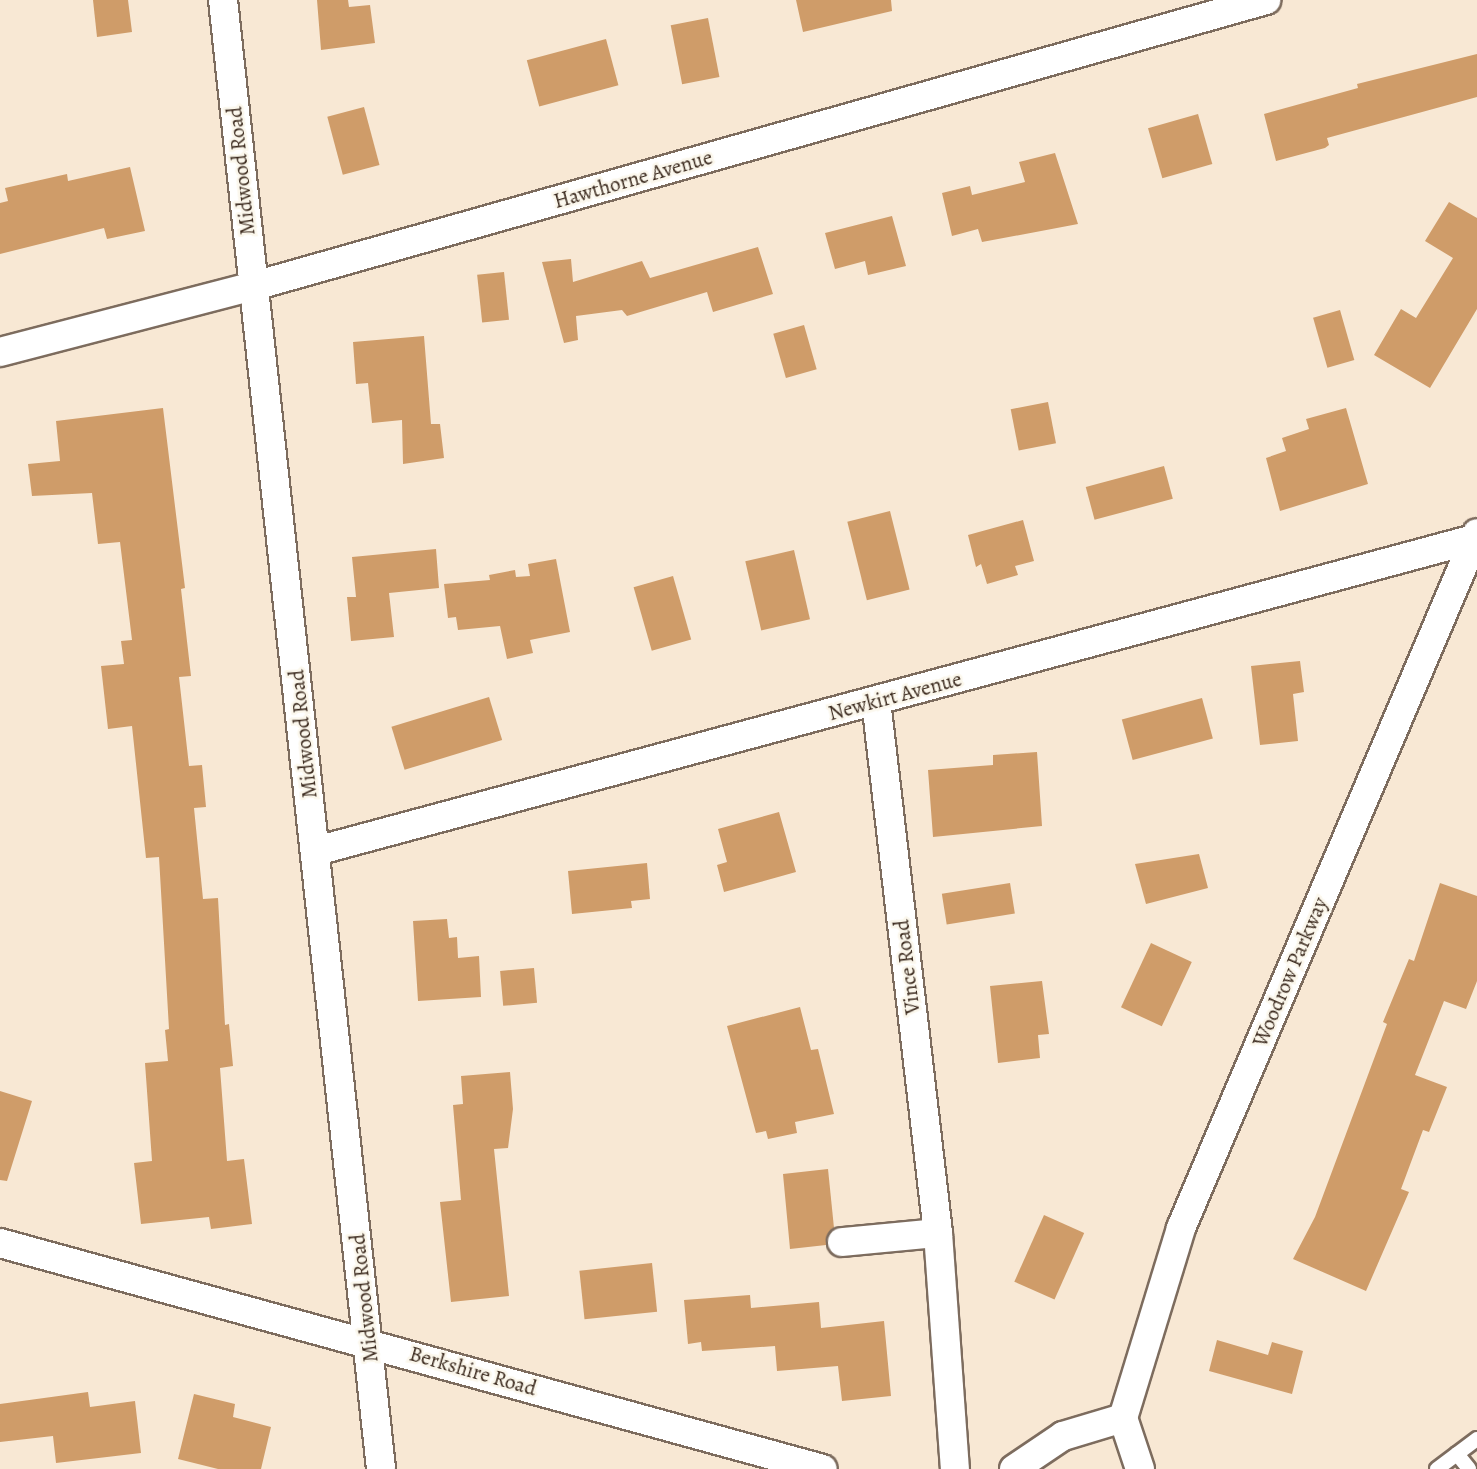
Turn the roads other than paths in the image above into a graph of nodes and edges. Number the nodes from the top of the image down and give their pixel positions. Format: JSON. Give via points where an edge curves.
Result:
{"nodes":[{"id":1,"x":223,"y":0,"type":"edge"},
{"id":2,"x":1266,"y":0,"type":"edge"},
{"id":3,"x":254,"y":286,"type":"junction"},
{"id":4,"x":0,"y":352,"type":"edge"},
{"id":5,"x":1476,"y":536,"type":"edge"},
{"id":6,"x":876,"y":701,"type":"junction"},
{"id":7,"x":316,"y":851,"type":"junction"},
{"id":8,"x":938,"y":1233,"type":"junction"},
{"id":9,"x":842,"y":1242,"type":"dead end"},
{"id":10,"x":0,"y":1243,"type":"edge"},
{"id":11,"x":368,"y":1341,"type":"junction"},
{"id":12,"x":1124,"y":1418,"type":"junction"},
{"id":13,"x":1477,"y":1439,"type":"edge"},
{"id":14,"x":1457,"y":1454,"type":"junction"},
{"id":15,"x":381,"y":1469,"type":"edge"},
{"id":16,"x":823,"y":1469,"type":"edge"},
{"id":17,"x":955,"y":1469,"type":"edge"},
{"id":18,"x":1014,"y":1469,"type":"edge"},
{"id":19,"x":1140,"y":1469,"type":"edge"},
{"id":20,"x":1437,"y":1469,"type":"edge"},
{"id":21,"x":1469,"y":1469,"type":"edge"}],
"edges":[{"from":1,"to":3,"type":"street","name":"Midwood Road"},
{"from":2,"to":3,"type":"street","name":"Hawthorne Avenue"},
{"from":3,"to":4,"type":"street","name":"Hawthorne Avenue"},
{"from":3,"to":7,"type":"street","name":"Midwood Road"},
{"from":5,"to":6,"type":"street","name":"Newkirt Avenue"},
{"from":5,"to":12,"type":"street","name":"Woodrow Parkway","via":[[1181,1228]]},
{"from":6,"to":7,"type":"street","name":"Newkirt Avenue"},
{"from":6,"to":8,"type":"street","name":"Vince Road"},
{"from":7,"to":11,"type":"street","name":"Midwood Road"},
{"from":8,"to":9,"type":"street"},
{"from":8,"to":17,"type":"street","name":"Vince Road"},
{"from":10,"to":11,"type":"street","name":"Berkshire Road"},
{"from":11,"to":15,"type":"street","name":"Midwood Road"},
{"from":11,"to":16,"type":"street","name":"Berkshire Road"},
{"from":12,"to":18,"type":"street","via":[[1063,1436]]},
{"from":12,"to":19,"type":"street"},
{"from":13,"to":14,"type":"lane"},
{"from":14,"to":20,"type":"lane"},
{"from":14,"to":21,"type":"lane"}]}
